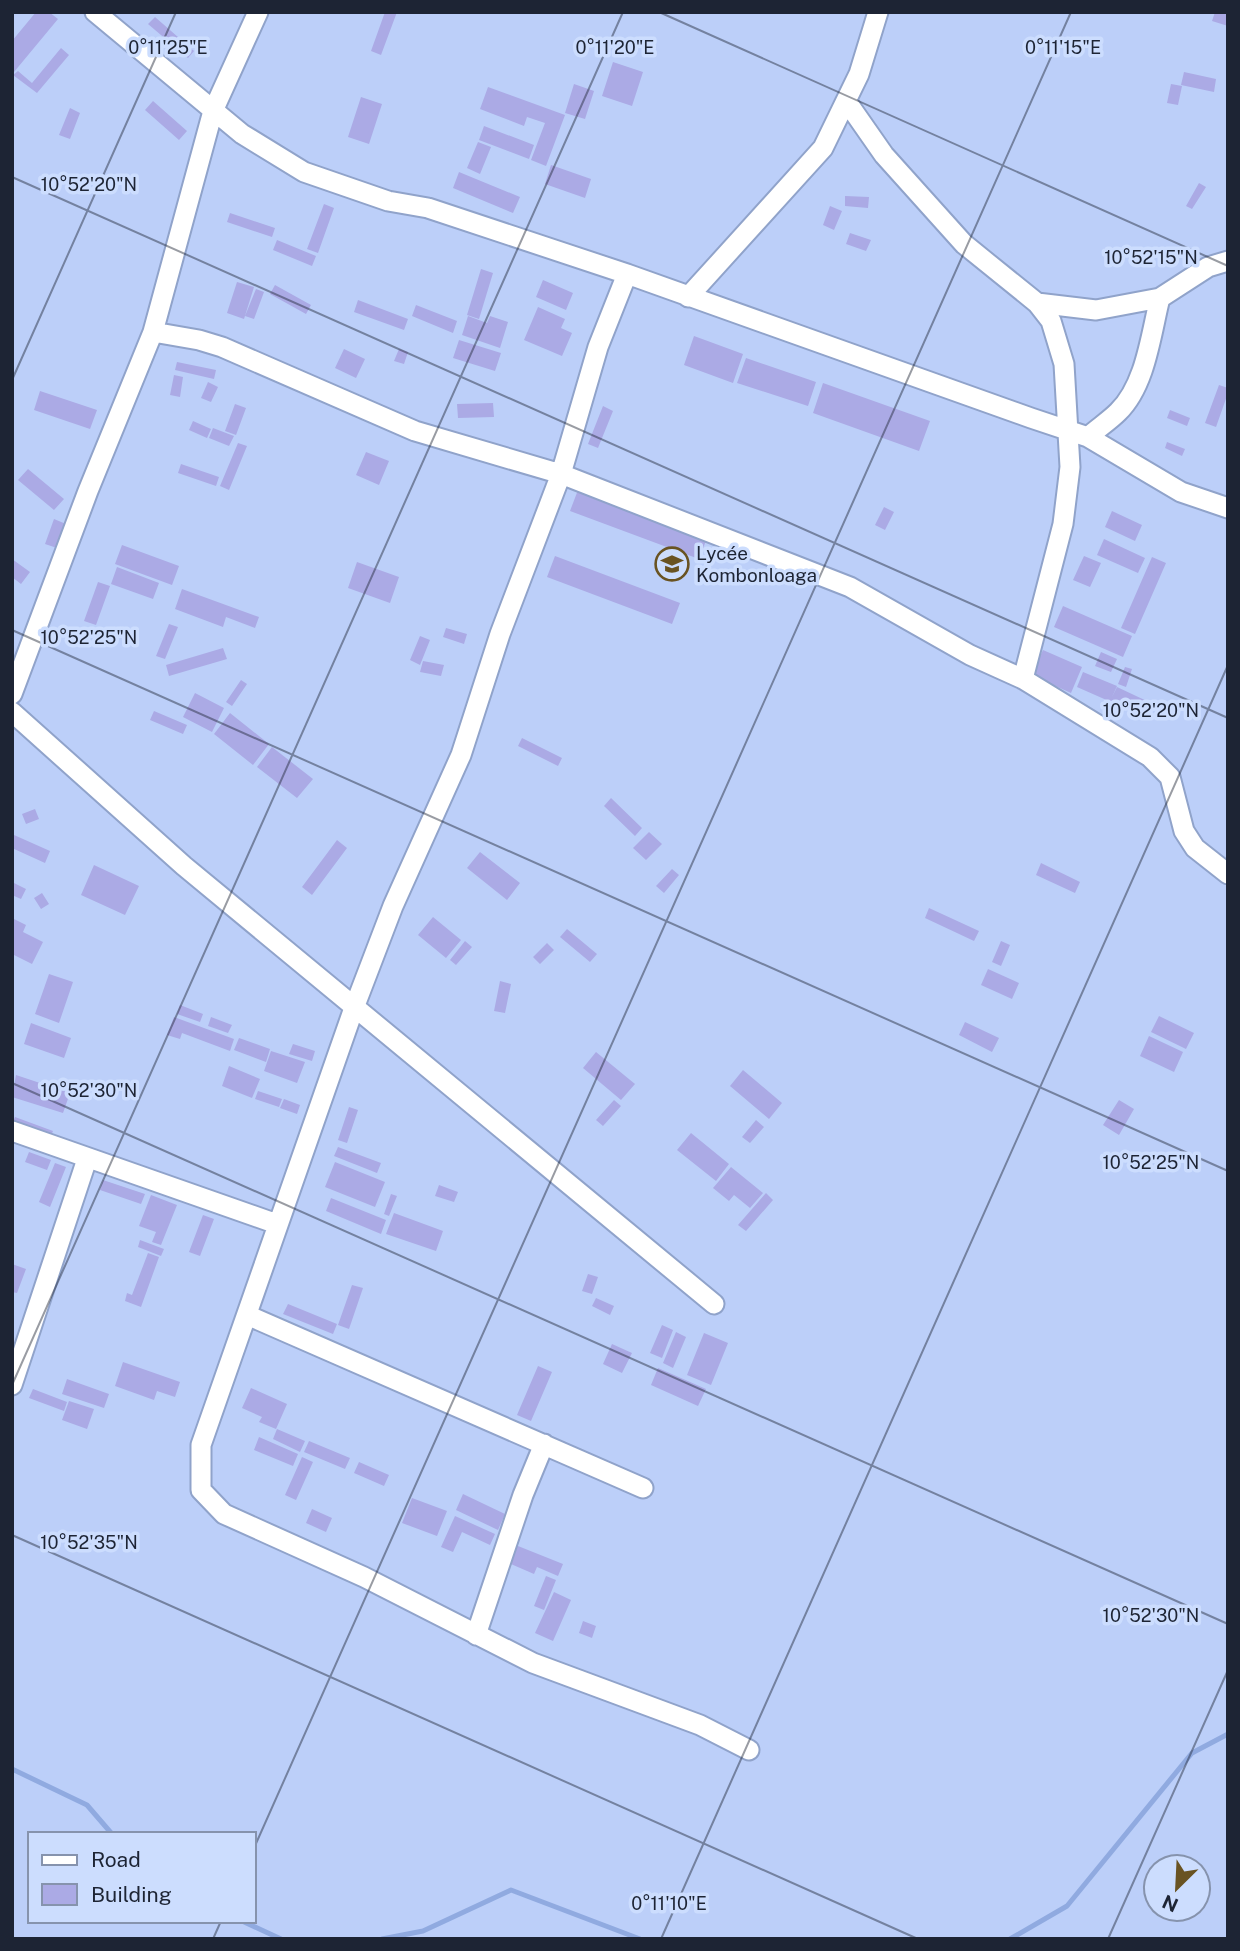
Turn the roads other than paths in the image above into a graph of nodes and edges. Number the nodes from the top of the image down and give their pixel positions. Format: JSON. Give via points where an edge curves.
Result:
{"nodes":[{"id":1,"x":95,"y":12,"type":"edge"},
{"id":2,"x":258,"y":12,"type":"edge"},
{"id":3,"x":878,"y":12,"type":"edge"},
{"id":4,"x":846,"y":102,"type":"junction"},
{"id":5,"x":213,"y":111,"type":"junction"},
{"id":6,"x":1228,"y":261,"type":"edge"},
{"id":7,"x":626,"y":274,"type":"junction"},
{"id":8,"x":688,"y":297,"type":"junction"},
{"id":9,"x":1160,"y":298,"type":"junction"},
{"id":10,"x":1037,"y":303,"type":"junction"},
{"id":11,"x":153,"y":332,"type":"junction"},
{"id":12,"x":1068,"y":428,"type":"junction"},
{"id":13,"x":1088,"y":437,"type":"junction"},
{"id":14,"x":561,"y":474,"type":"junction"},
{"id":15,"x":1228,"y":508,"type":"edge"},
{"id":16,"x":1023,"y":679,"type":"junction"},
{"id":17,"x":12,"y":694,"type":"edge"},
{"id":18,"x":12,"y":712,"type":"edge"},
{"id":19,"x":1228,"y":874,"type":"edge"},
{"id":20,"x":355,"y":1007,"type":"junction"},
{"id":21,"x":12,"y":1131,"type":"edge"},
{"id":22,"x":87,"y":1159,"type":"junction"},
{"id":23,"x":276,"y":1224,"type":"junction"},
{"id":24,"x":714,"y":1304,"type":"dead end"},
{"id":25,"x":247,"y":1315,"type":"junction"},
{"id":26,"x":12,"y":1385,"type":"edge"},
{"id":27,"x":544,"y":1444,"type":"junction"},
{"id":28,"x":643,"y":1488,"type":"dead end"},
{"id":29,"x":476,"y":1635,"type":"junction"},
{"id":30,"x":749,"y":1750,"type":"dead end"}],
"edges":[{"from":1,"to":5,"type":"street"},
{"from":2,"to":5,"type":"street"},
{"from":3,"to":4,"type":"street"},
{"from":4,"to":8,"type":"street","via":[[823,148]]},
{"from":4,"to":10,"type":"street","via":[[884,155],[964,244]]},
{"from":5,"to":7,"type":"street","via":[[304,172]]},
{"from":5,"to":11,"type":"street"},
{"from":6,"to":9,"type":"street","via":[[1208,267]]},
{"from":7,"to":8,"type":"street"},
{"from":7,"to":14,"type":"street","via":[[597,347]]},
{"from":8,"to":12,"type":"street"},
{"from":9,"to":10,"type":"street","via":[[1096,310]]},
{"from":9,"to":13,"type":"street","via":[[1142,370],[1127,400]]},
{"from":10,"to":12,"type":"street","via":[[1051,321],[1064,364]]},
{"from":11,"to":14,"type":"street","via":[[222,347],[415,431]]},
{"from":11,"to":17,"type":"street"},
{"from":12,"to":13,"type":"street"},
{"from":12,"to":16,"type":"street","via":[[1070,467],[1063,524]]},
{"from":13,"to":15,"type":"street","via":[[1181,492]]},
{"from":14,"to":16,"type":"street","via":[[850,587],[970,655]]},
{"from":14,"to":20,"type":"street","via":[[503,623],[461,755],[393,906]]},
{"from":16,"to":19,"type":"street","via":[[1150,757],[1170,776],[1184,831],[1195,848]]},
{"from":18,"to":20,"type":"street","via":[[184,866]]},
{"from":20,"to":23,"type":"street"},
{"from":20,"to":24,"type":"street"},
{"from":21,"to":22,"type":"street"},
{"from":22,"to":23,"type":"street"},
{"from":22,"to":26,"type":"street"},
{"from":23,"to":25,"type":"street"},
{"from":25,"to":27,"type":"street"},
{"from":25,"to":29,"type":"street","via":[[201,1445],[201,1490],[224,1514],[364,1577]]},
{"from":27,"to":28,"type":"street"},
{"from":27,"to":29,"type":"street"},
{"from":29,"to":30,"type":"street"}]}
